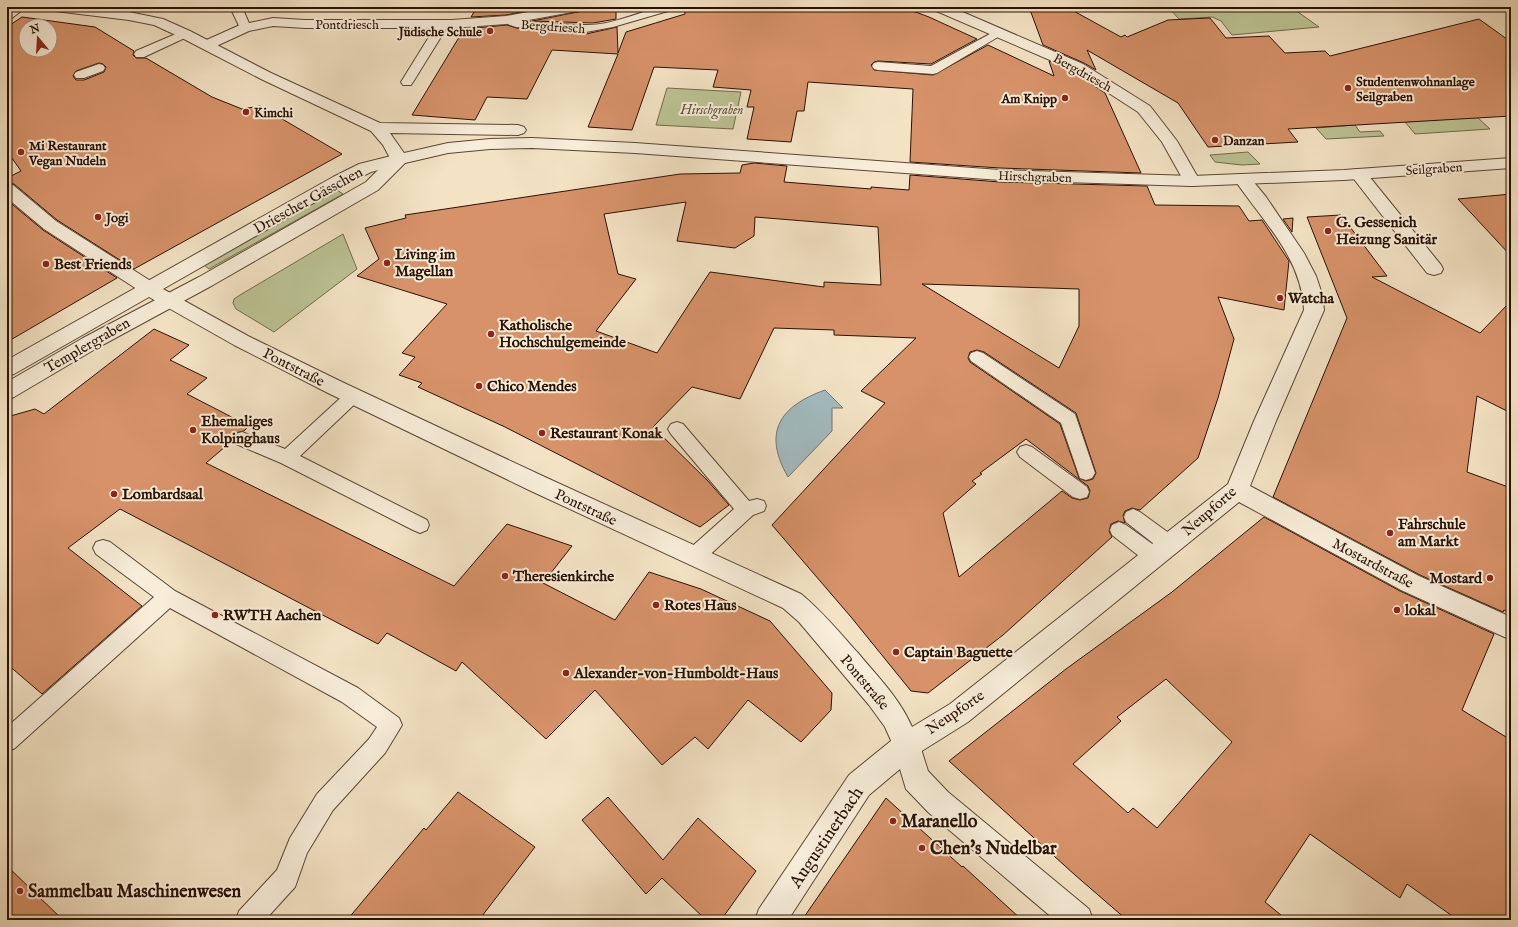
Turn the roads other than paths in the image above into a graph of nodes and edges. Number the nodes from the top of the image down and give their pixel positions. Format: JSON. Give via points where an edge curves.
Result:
{"nodes":[{"id":1,"x":19,"y":7,"type":"edge"},
{"id":2,"x":55,"y":7,"type":"edge"},
{"id":3,"x":236,"y":7,"type":"edge"},
{"id":4,"x":578,"y":7,"type":"edge"},
{"id":5,"x":671,"y":7,"type":"edge"},
{"id":6,"x":939,"y":7,"type":"edge"},
{"id":7,"x":7,"y":15,"type":"edge"},
{"id":8,"x":506,"y":20,"type":"junction"},
{"id":9,"x":443,"y":24,"type":"junction"},
{"id":10,"x":245,"y":28,"type":"junction"},
{"id":11,"x":999,"y":32,"type":"junction"},
{"id":12,"x":185,"y":34,"type":"junction"},
{"id":13,"x":207,"y":45,"type":"junction"},
{"id":14,"x":140,"y":54,"type":"dead end"},
{"id":15,"x":878,"y":66,"type":"dead end"},
{"id":16,"x":99,"y":68,"type":"dead end"},
{"id":17,"x":80,"y":75,"type":"dead end"},
{"id":18,"x":407,"y":82,"type":"dead end"},
{"id":19,"x":377,"y":128,"type":"junction"},
{"id":20,"x":532,"y":143,"type":"junction"},
{"id":21,"x":399,"y":159,"type":"junction"},
{"id":22,"x":1511,"y":163,"type":"edge"},
{"id":23,"x":1358,"y":174,"type":"junction"},
{"id":24,"x":1242,"y":179,"type":"junction"},
{"id":25,"x":1192,"y":181,"type":"junction"},
{"id":26,"x":7,"y":189,"type":"edge"},
{"id":27,"x":1434,"y":269,"type":"dead end"},
{"id":28,"x":150,"y":289,"type":"junction"},
{"id":29,"x":169,"y":301,"type":"junction"},
{"id":30,"x":977,"y":357,"type":"dead end"},
{"id":31,"x":7,"y":369,"type":"edge"},
{"id":32,"x":7,"y":392,"type":"edge"},
{"id":33,"x":353,"y":396,"type":"junction"},
{"id":34,"x":677,"y":429,"type":"dead end"},
{"id":35,"x":242,"y":439,"type":"dead end"},
{"id":36,"x":1026,"y":452,"type":"dead end"},
{"id":37,"x":287,"y":458,"type":"junction"},
{"id":38,"x":1086,"y":473,"type":"dead end"},
{"id":39,"x":1237,"y":490,"type":"junction"},
{"id":40,"x":1080,"y":492,"type":"dead end"},
{"id":41,"x":1133,"y":517,"type":"dead end"},
{"id":42,"x":420,"y":526,"type":"dead end"},
{"id":43,"x":1119,"y":530,"type":"dead end"},
{"id":44,"x":102,"y":548,"type":"dead end"},
{"id":45,"x":1162,"y":551,"type":"junction"},
{"id":46,"x":695,"y":556,"type":"junction"},
{"id":47,"x":168,"y":597,"type":"junction"},
{"id":48,"x":1511,"y":629,"type":"edge"},
{"id":49,"x":7,"y":741,"type":"edge"},
{"id":50,"x":907,"y":744,"type":"junction"},
{"id":51,"x":248,"y":920,"type":"edge"},
{"id":52,"x":770,"y":920,"type":"edge"},
{"id":53,"x":1078,"y":920,"type":"edge"}],
"edges":[{"from":1,"to":7,"type":"street"},
{"from":2,"to":12,"type":"street","via":[[158,22]]},
{"from":3,"to":10,"type":"lane"},
{"from":4,"to":8,"type":"street","name":"Bergdriesch"},
{"from":5,"to":8,"type":"lane","name":"Bergdriesch","via":[[586,29],[530,26]]},
{"from":6,"to":11,"type":"street","name":"Bergdriesch"},
{"from":8,"to":9,"type":"street","name":"Bergdriesch"},
{"from":9,"to":10,"type":"street","name":"Pontdriesch","via":[[273,22]]},
{"from":9,"to":18,"type":"lane"},
{"from":10,"to":13,"type":"street","name":"Pontdriesch"},
{"from":11,"to":15,"type":"lane","via":[[933,70]]},
{"from":11,"to":25,"type":"street","name":"Bergdriesch","via":[[1078,67],[1144,109],[1169,141]]},
{"from":12,"to":13,"type":"street"},
{"from":12,"to":14,"type":"lane"},
{"from":13,"to":19,"type":"street"},
{"from":16,"to":17,"type":"lane"},
{"from":19,"to":20,"type":"street","via":[[518,130]]},
{"from":19,"to":21,"type":"street"},
{"from":20,"to":21,"type":"street","name":"Hirschgraben","via":[[448,148]]},
{"from":20,"to":25,"type":"street","name":"Hirschgraben","via":[[643,148],[1000,175]]},
{"from":21,"to":28,"type":"street","name":"Driescher Gässchen","via":[[365,168]]},
{"from":21,"to":29,"type":"street","name":"Driescher Gässchen","via":[[372,186]]},
{"from":22,"to":23,"type":"street","name":"Seilgraben"},
{"from":23,"to":24,"type":"street","name":"Seilgraben"},
{"from":23,"to":27,"type":"street"},
{"from":24,"to":25,"type":"street","name":"Hirschgraben"},
{"from":24,"to":39,"type":"street","name":"Neupforte","via":[[1298,257],[1308,276],[1314,310]]},
{"from":26,"to":28,"type":"street","name":"Pontstraße","via":[[50,225]]},
{"from":28,"to":29,"type":"street","name":"Pontstraße"},
{"from":28,"to":31,"type":"street","name":"Templergraben"},
{"from":29,"to":32,"type":"street","name":"Templergraben","via":[[115,329]]},
{"from":29,"to":33,"type":"street","name":"Pontstraße","via":[[213,326]]},
{"from":30,"to":38,"type":"lane","via":[[1069,419]]},
{"from":33,"to":37,"type":"lane"},
{"from":33,"to":46,"type":"street","name":"Pontstraße"},
{"from":34,"to":46,"type":"lane","via":[[751,508]]},
{"from":35,"to":37,"type":"lane"},
{"from":36,"to":40,"type":"lane"},
{"from":37,"to":42,"type":"lane"},
{"from":39,"to":45,"type":"street","name":"Neupforte"},
{"from":39,"to":48,"type":"street","name":"Mostardstraße","via":[[1410,583]]},
{"from":41,"to":45,"type":"lane"},
{"from":43,"to":45,"type":"lane"},
{"from":44,"to":47,"type":"lane"},
{"from":45,"to":50,"type":"street","name":"Neupforte","via":[[959,713]]},
{"from":46,"to":50,"type":"street","name":"Pontstraße","via":[[775,592],[808,614],[895,718]]},
{"from":47,"to":49,"type":"lane"},
{"from":47,"to":51,"type":"lane","via":[[350,695],[391,726],[377,746],[325,802],[298,846],[286,878]]},
{"from":50,"to":52,"type":"street","name":"Augustinerbach","via":[[859,785]]},
{"from":50,"to":53,"type":"street","name":"Pontstraße","via":[[916,779],[938,802]]}]}
